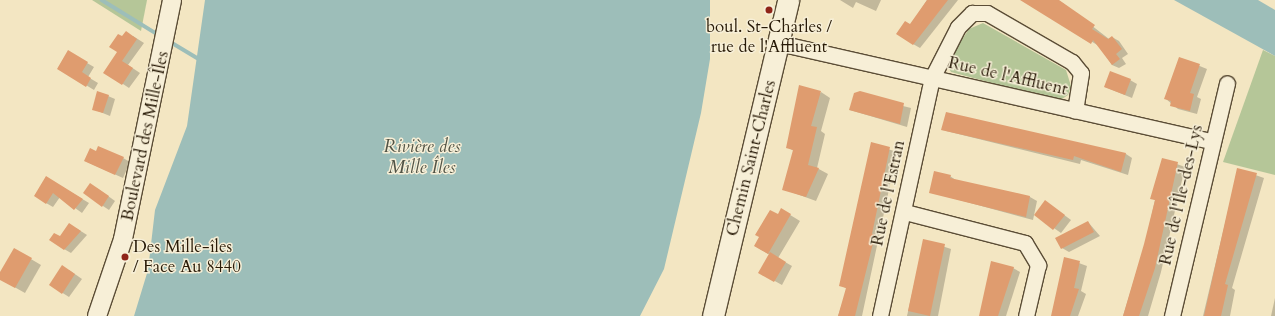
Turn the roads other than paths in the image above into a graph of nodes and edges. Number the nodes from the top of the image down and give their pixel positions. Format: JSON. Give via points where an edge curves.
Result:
{"nodes":[{"id":1,"x":172,"y":0,"type":"edge"},
{"id":2,"x":788,"y":0,"type":"edge"},
{"id":3,"x":779,"y":43,"type":"junction"},
{"id":4,"x":932,"y":78,"type":"junction"},
{"id":5,"x":1226,"y":84,"type":"dead end"},
{"id":6,"x":1075,"y":111,"type":"junction"},
{"id":7,"x":1212,"y":141,"type":"junction"},
{"id":8,"x":905,"y":212,"type":"junction"},
{"id":9,"x":97,"y":316,"type":"edge"},
{"id":10,"x":713,"y":316,"type":"edge"},
{"id":11,"x":880,"y":316,"type":"edge"},
{"id":12,"x":1026,"y":316,"type":"edge"},
{"id":13,"x":1172,"y":316,"type":"edge"}],
"edges":[{"from":1,"to":9,"type":"street","name":"Boulevard des Mille-Îles","via":[[124,239]]},
{"from":2,"to":3,"type":"main road","name":"Chemin Saint-Charles"},
{"from":3,"to":4,"type":"street","name":"Rue de l'Affluent"},
{"from":3,"to":10,"type":"main road","name":"Chemin Saint-Charles"},
{"from":4,"to":6,"type":"street","name":"Rue de l'Affluent"},
{"from":4,"to":6,"type":"street","name":"Rue de l'Affluent","via":[[958,27],[972,13],[986,12],[1072,62],[1081,73]]},
{"from":4,"to":8,"type":"street","name":"Rue de l'Estran"},
{"from":5,"to":7,"type":"street","name":"Rue de l'Île-des-Lys"},
{"from":6,"to":7,"type":"street","name":"Rue de l'Affluent"},
{"from":7,"to":13,"type":"street","name":"Rue de l'Île-des-Lys"},
{"from":8,"to":11,"type":"street","name":"Rue de l'Estran"},
{"from":8,"to":12,"type":"street","via":[[1025,243],[1038,265]]}]}
